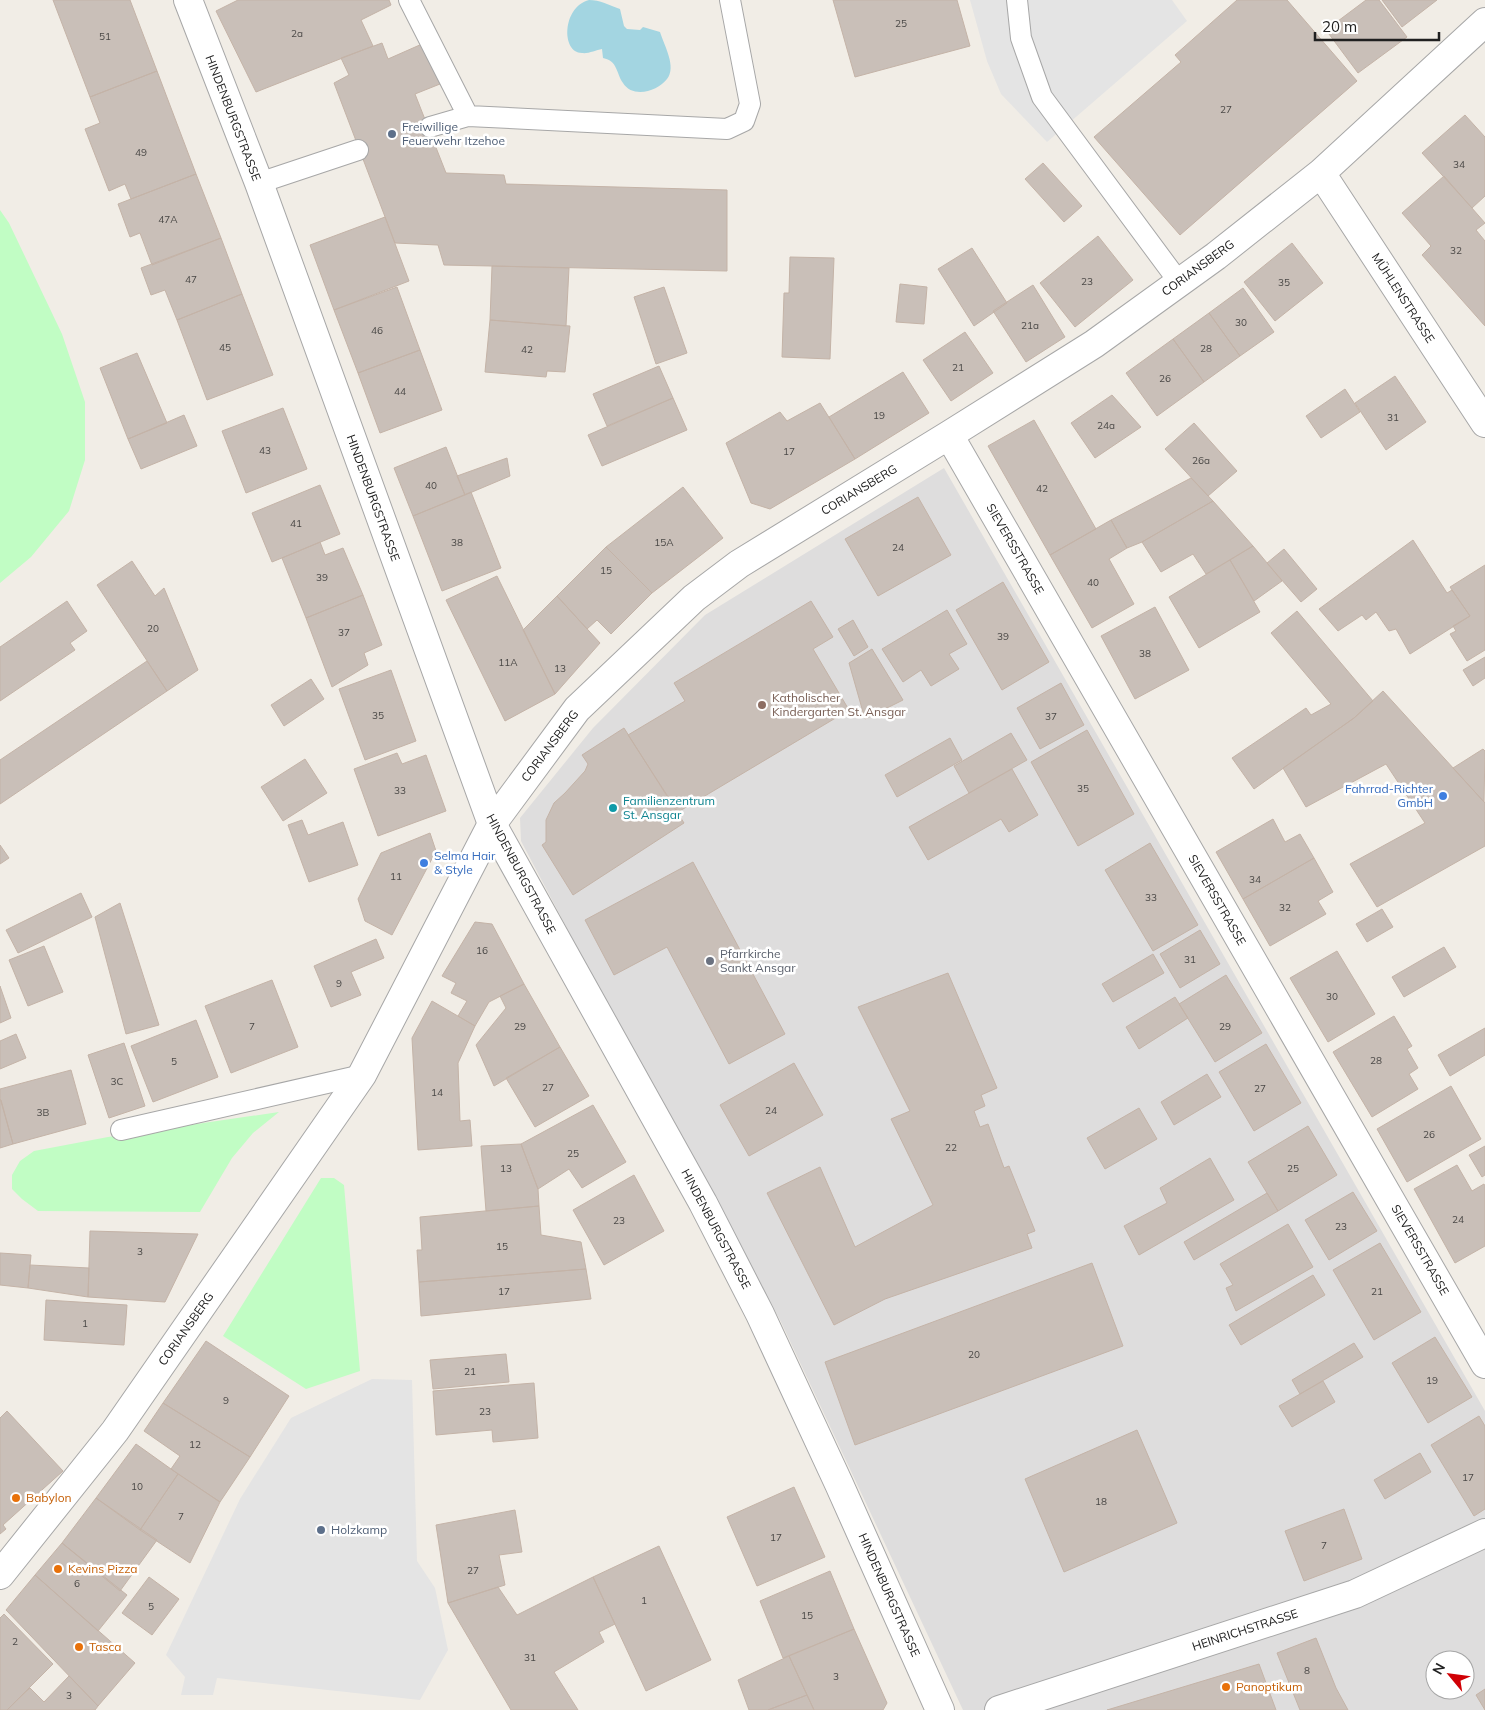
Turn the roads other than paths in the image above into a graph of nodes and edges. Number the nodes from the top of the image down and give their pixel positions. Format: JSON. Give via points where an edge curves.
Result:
{"nodes":[{"id":1,"x":188,"y":0,"type":"edge"},
{"id":2,"x":409,"y":0,"type":"edge"},
{"id":3,"x":730,"y":0,"type":"edge"},
{"id":4,"x":1017,"y":0,"type":"edge"},
{"id":5,"x":1485,"y":22,"type":"edge"},
{"id":6,"x":468,"y":116,"type":"junction"},
{"id":7,"x":430,"y":127,"type":"dead end"},
{"id":8,"x":358,"y":150,"type":"dead end"},
{"id":9,"x":1321,"y":174,"type":"junction"},
{"id":10,"x":259,"y":183,"type":"junction"},
{"id":11,"x":1179,"y":282,"type":"junction"},
{"id":12,"x":1485,"y":423,"type":"edge"},
{"id":13,"x":950,"y":435,"type":"junction"},
{"id":14,"x":492,"y":824,"type":"junction"},
{"id":15,"x":362,"y":1075,"type":"junction"},
{"id":16,"x":121,"y":1130,"type":"dead end"},
{"id":17,"x":1485,"y":1364,"type":"edge"},
{"id":18,"x":1485,"y":1533,"type":"edge"},
{"id":19,"x":0,"y":1575,"type":"edge"},
{"id":20,"x":940,"y":1710,"type":"edge"},
{"id":21,"x":999,"y":1710,"type":"edge"}],
"edges":[{"from":1,"to":10,"type":"street","name":"HINDENBURGSTRASSE"},
{"from":2,"to":6,"type":"lane"},
{"from":3,"to":6,"type":"lane","via":[[750,104],[744,121],[728,129]]},
{"from":4,"to":11,"type":"lane","via":[[1021,38],[1042,97]]},
{"from":5,"to":9,"type":"street","name":"CORIANSBERG"},
{"from":6,"to":7,"type":"lane"},
{"from":8,"to":10,"type":"lane"},
{"from":9,"to":11,"type":"street","name":"CORIANSBERG"},
{"from":9,"to":12,"type":"street","name":"MÜHLENSTRASSE"},
{"from":10,"to":14,"type":"street","name":"HINDENBURGSTRASSE"},
{"from":11,"to":13,"type":"street","name":"CORIANSBERG","via":[[1094,344]]},
{"from":13,"to":14,"type":"street","name":"CORIANSBERG","via":[[739,564],[694,598],[577,709]]},
{"from":13,"to":17,"type":"street","name":"SIEVERSSTRASSE"},
{"from":14,"to":15,"type":"street","name":"CORIANSBERG"},
{"from":14,"to":20,"type":"street","name":"HINDENBURGSTRASSE","via":[[703,1203],[760,1314]]},
{"from":15,"to":16,"type":"lane"},
{"from":15,"to":19,"type":"street","name":"CORIANSBERG","via":[[115,1431]]},
{"from":18,"to":21,"type":"street","name":"HEINRICHSTRASSE","via":[[1355,1594]]}]}
